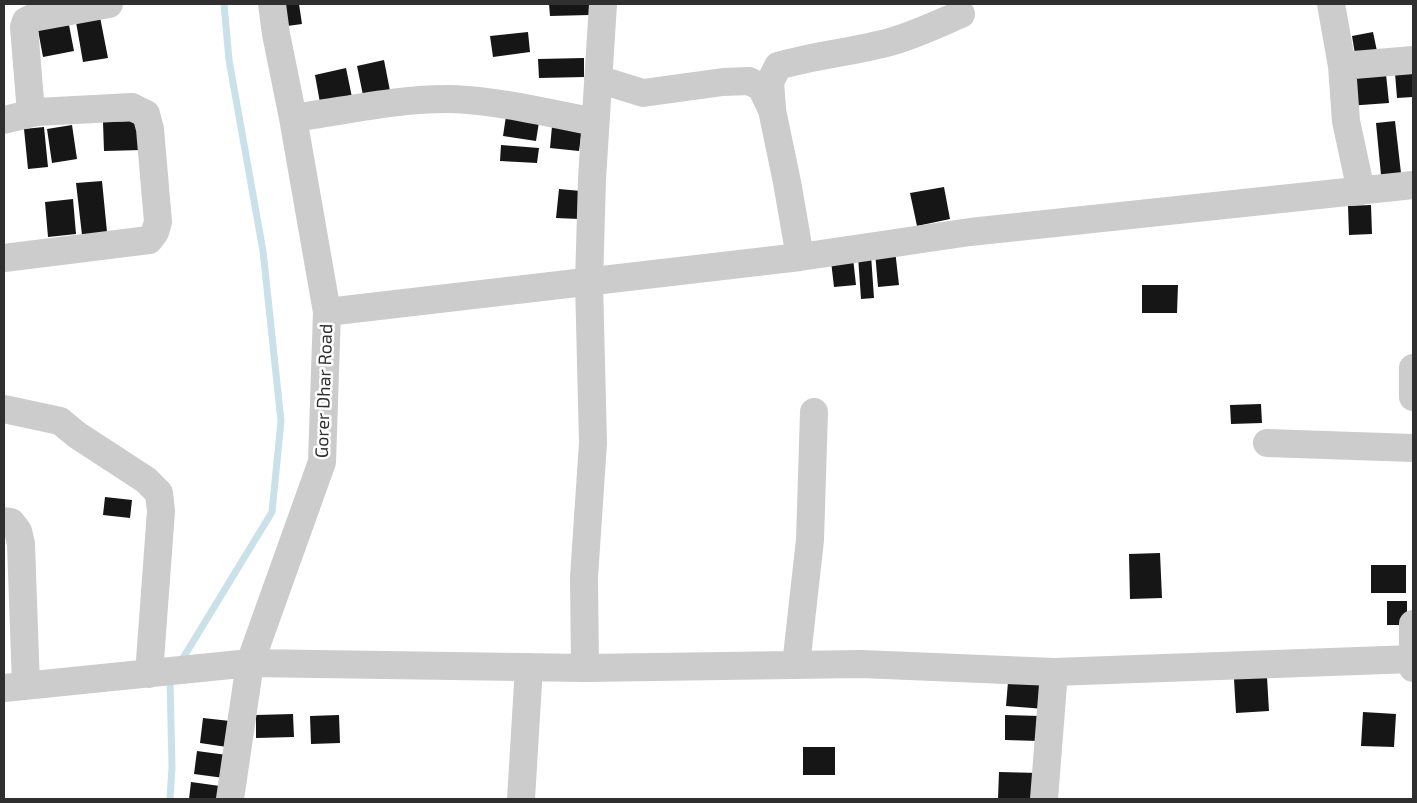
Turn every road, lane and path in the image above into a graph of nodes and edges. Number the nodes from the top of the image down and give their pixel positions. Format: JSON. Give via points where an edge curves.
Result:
{"nodes":[{"id":1,"x":109,"y":4,"type":"edge"},
{"id":2,"x":272,"y":4,"type":"edge"},
{"id":3,"x":603,"y":4,"type":"edge"},
{"id":4,"x":1331,"y":4,"type":"edge"},
{"id":5,"x":961,"y":14,"type":"dead end"},
{"id":6,"x":1413,"y":60,"type":"edge"},
{"id":7,"x":1342,"y":66,"type":"junction"},
{"id":8,"x":598,"y":79,"type":"junction"},
{"id":9,"x":772,"y":110,"type":"junction"},
{"id":10,"x":31,"y":113,"type":"junction"},
{"id":11,"x":293,"y":118,"type":"junction"},
{"id":12,"x":4,"y":120,"type":"edge"},
{"id":13,"x":595,"y":122,"type":"junction"},
{"id":14,"x":1413,"y":185,"type":"edge"},
{"id":15,"x":1361,"y":191,"type":"junction"},
{"id":16,"x":800,"y":257,"type":"junction"},
{"id":17,"x":4,"y":258,"type":"edge"},
{"id":18,"x":589,"y":282,"type":"junction"},
{"id":19,"x":327,"y":312,"type":"junction"},
{"id":20,"x":1413,"y":368,"type":"edge"},
{"id":21,"x":1413,"y":397,"type":"edge"},
{"id":22,"x":4,"y":409,"type":"edge"},
{"id":23,"x":814,"y":412,"type":"dead end"},
{"id":24,"x":1267,"y":443,"type":"dead end"},
{"id":25,"x":1413,"y":448,"type":"edge"},
{"id":26,"x":4,"y":521,"type":"edge"},
{"id":27,"x":1413,"y":624,"type":"edge"},
{"id":28,"x":250,"y":663,"type":"junction"},
{"id":29,"x":1413,"y":664,"type":"edge"},
{"id":30,"x":796,"y":665,"type":"junction"},
{"id":31,"x":530,"y":667,"type":"junction"},
{"id":32,"x":585,"y":668,"type":"junction"},
{"id":33,"x":168,"y":672,"type":"junction"},
{"id":34,"x":1054,"y":672,"type":"junction"},
{"id":35,"x":15,"y":687,"type":"edge"},
{"id":36,"x":230,"y":799,"type":"edge"},
{"id":37,"x":521,"y":799,"type":"edge"},
{"id":38,"x":1044,"y":799,"type":"edge"}],
"edges":[{"from":1,"to":10,"type":"street","via":[[26,21]]},
{"from":2,"to":11,"type":"street","name":"Gorer Dhar Road"},
{"from":3,"to":8,"type":"street"},
{"from":4,"to":7,"type":"street"},
{"from":5,"to":9,"type":"street","via":[[891,42],[778,66],[770,82]]},
{"from":6,"to":7,"type":"street"},
{"from":7,"to":15,"type":"street","via":[[1346,121]]},
{"from":8,"to":9,"type":"street","via":[[643,93],[749,81],[761,87]]},
{"from":8,"to":13,"type":"street"},
{"from":9,"to":16,"type":"street"},
{"from":10,"to":12,"type":"street"},
{"from":10,"to":17,"type":"street","via":[[132,107],[146,114],[158,222],[149,240]]},
{"from":11,"to":13,"type":"street","via":[[409,101],[452,99],[499,104]]},
{"from":11,"to":19,"type":"street","name":"Gorer Dhar Road"},
{"from":13,"to":18,"type":"street"},
{"from":14,"to":15,"type":"street"},
{"from":15,"to":16,"type":"street","via":[[970,232]]},
{"from":16,"to":18,"type":"street"},
{"from":18,"to":19,"type":"street"},
{"from":18,"to":32,"type":"street","via":[[593,443],[584,578]]},
{"from":19,"to":28,"type":"street","name":"Gorer Dhar Road","via":[[322,462]]},
{"from":20,"to":21,"type":"street"},
{"from":22,"to":33,"type":"street","via":[[60,421],[146,480],[159,493]]},
{"from":23,"to":30,"type":"street","via":[[810,540]]},
{"from":24,"to":25,"type":"street"},
{"from":26,"to":35,"type":"street","via":[[11,522],[18,531],[21,544]]},
{"from":27,"to":29,"type":"street"},
{"from":28,"to":31,"type":"street"},
{"from":28,"to":33,"type":"street"},
{"from":28,"to":36,"type":"street","name":"Gorer Dhar Road"},
{"from":29,"to":34,"type":"street"},
{"from":30,"to":32,"type":"street"},
{"from":30,"to":34,"type":"street","via":[[861,664]]},
{"from":31,"to":32,"type":"street"},
{"from":31,"to":37,"type":"street"},
{"from":33,"to":35,"type":"street"},
{"from":34,"to":38,"type":"street"}]}
